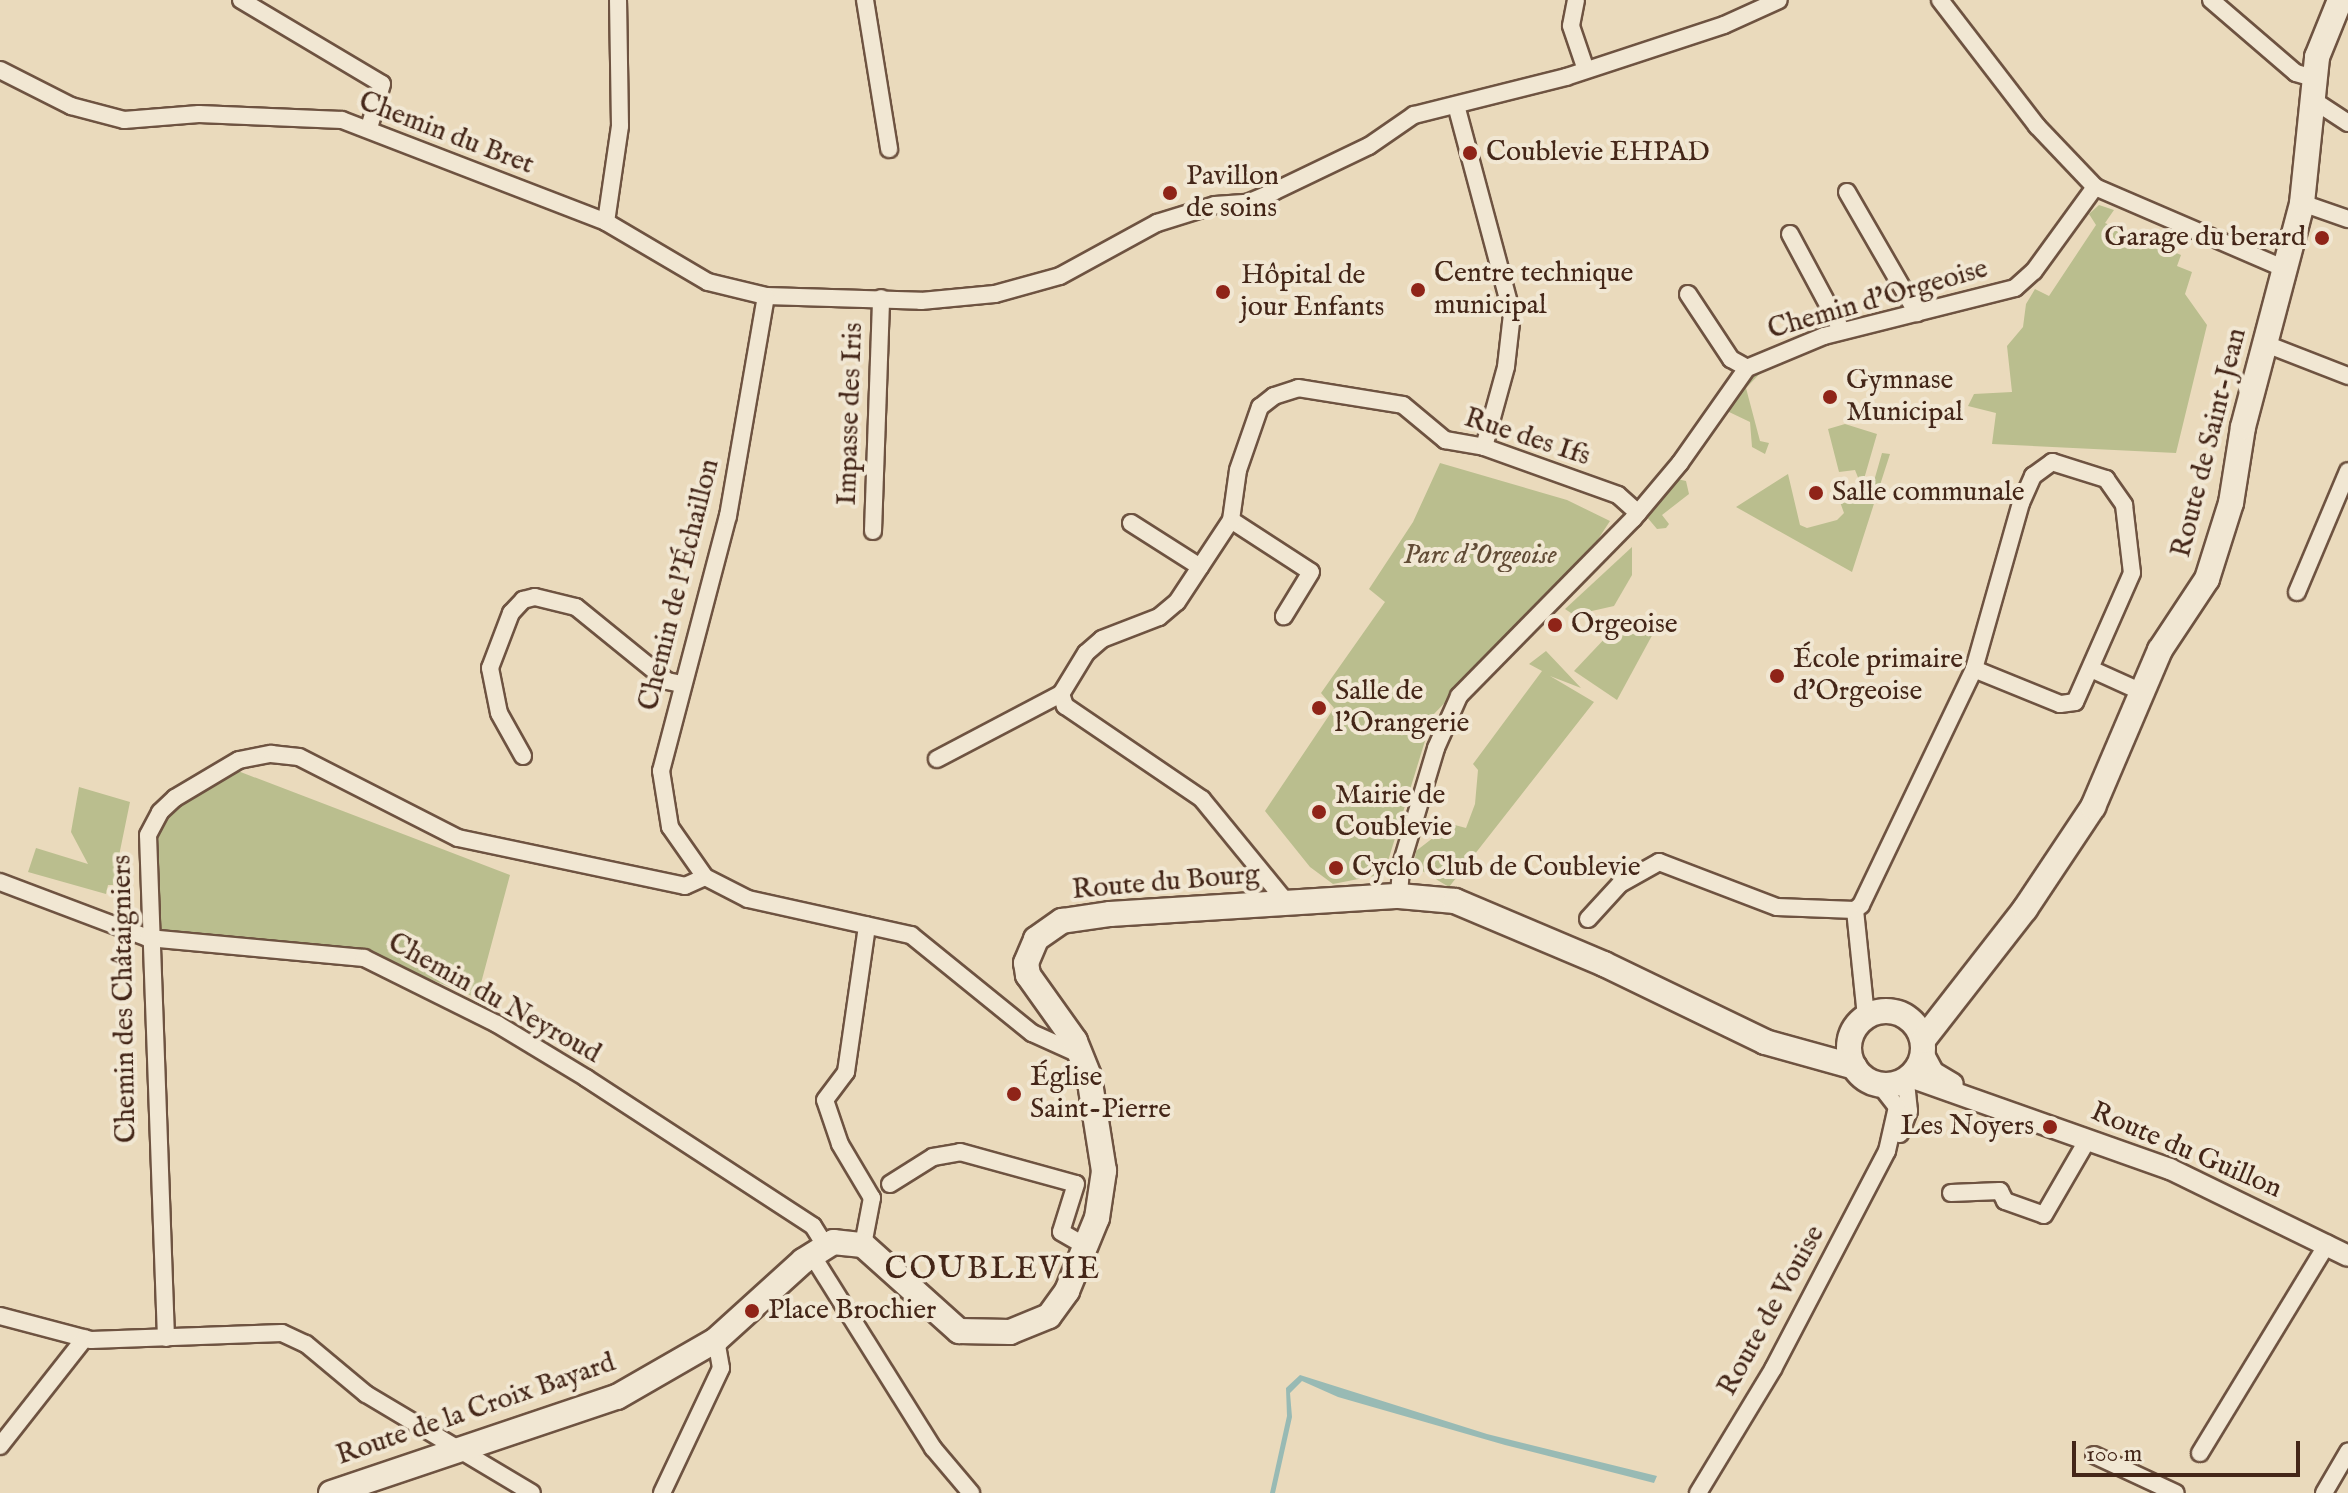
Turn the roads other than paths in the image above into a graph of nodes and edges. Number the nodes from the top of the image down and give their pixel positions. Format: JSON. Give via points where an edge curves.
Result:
{"nodes":[{"id":1,"x":241,"y":0,"type":"edge"},
{"id":2,"x":618,"y":0,"type":"edge"},
{"id":3,"x":865,"y":0,"type":"edge"},
{"id":4,"x":1576,"y":0,"type":"edge"},
{"id":5,"x":1779,"y":0,"type":"edge"},
{"id":6,"x":1940,"y":0,"type":"edge"},
{"id":7,"x":2211,"y":0,"type":"edge"},
{"id":8,"x":2340,"y":0,"type":"edge"},
{"id":9,"x":0,"y":70,"type":"edge"},
{"id":10,"x":1586,"y":70,"type":"junction"},
{"id":11,"x":2313,"y":89,"type":"junction"},
{"id":12,"x":1456,"y":105,"type":"junction"},
{"id":13,"x":2348,"y":123,"type":"edge"},
{"id":14,"x":369,"y":128,"type":"junction"},
{"id":15,"x":889,"y":149,"type":"dead end"},
{"id":16,"x":2095,"y":187,"type":"junction"},
{"id":17,"x":1847,"y":192,"type":"dead end"},
{"id":18,"x":2302,"y":203,"type":"junction"},
{"id":19,"x":2348,"y":219,"type":"edge"},
{"id":20,"x":606,"y":222,"type":"junction"},
{"id":21,"x":1790,"y":234,"type":"dead end"},
{"id":22,"x":2283,"y":268,"type":"junction"},
{"id":23,"x":1688,"y":294,"type":"dead end"},
{"id":24,"x":766,"y":296,"type":"junction"},
{"id":25,"x":881,"y":298,"type":"junction"},
{"id":26,"x":1917,"y":313,"type":"junction"},
{"id":27,"x":1842,"y":331,"type":"junction"},
{"id":28,"x":2266,"y":344,"type":"junction"},
{"id":29,"x":1747,"y":368,"type":"junction"},
{"id":30,"x":2348,"y":376,"type":"edge"},
{"id":31,"x":1484,"y":447,"type":"junction"},
{"id":32,"x":2348,"y":471,"type":"edge"},
{"id":33,"x":1638,"y":513,"type":"junction"},
{"id":34,"x":1231,"y":520,"type":"junction"},
{"id":35,"x":1131,"y":523,"type":"dead end"},
{"id":36,"x":873,"y":531,"type":"dead end"},
{"id":37,"x":1200,"y":567,"type":"junction"},
{"id":38,"x":2297,"y":592,"type":"dead end"},
{"id":39,"x":1284,"y":616,"type":"dead end"},
{"id":40,"x":1974,"y":669,"type":"junction"},
{"id":41,"x":2091,"y":669,"type":"junction"},
{"id":42,"x":681,"y":684,"type":"junction"},
{"id":43,"x":2142,"y":692,"type":"junction"},
{"id":44,"x":1061,"y":694,"type":"junction"},
{"id":45,"x":523,"y":756,"type":"dead end"},
{"id":46,"x":937,"y":759,"type":"dead end"},
{"id":47,"x":705,"y":877,"type":"junction"},
{"id":48,"x":0,"y":882,"type":"edge"},
{"id":49,"x":1399,"y":896,"type":"junction"},
{"id":50,"x":1287,"y":903,"type":"junction"},
{"id":51,"x":2025,"y":909,"type":"junction"},
{"id":52,"x":1855,"y":910,"type":"junction"},
{"id":53,"x":1588,"y":919,"type":"dead end"},
{"id":54,"x":867,"y":926,"type":"junction"},
{"id":55,"x":148,"y":938,"type":"junction"},
{"id":56,"x":1692,"y":1005,"type":"junction"},
{"id":57,"x":1908,"y":1017,"type":"junction"},
{"id":58,"x":1858,"y":1026,"type":"junction"},
{"id":59,"x":1923,"y":1047,"type":"junction"},
{"id":60,"x":1081,"y":1055,"type":"junction"},
{"id":61,"x":1855,"y":1067,"type":"junction"},
{"id":62,"x":1908,"y":1078,"type":"junction"},
{"id":63,"x":1880,"y":1085,"type":"junction"},
{"id":64,"x":1999,"y":1108,"type":"junction"},
{"id":65,"x":2088,"y":1139,"type":"junction"},
{"id":66,"x":1887,"y":1151,"type":"junction"},
{"id":67,"x":890,"y":1184,"type":"dead end"},
{"id":68,"x":1951,"y":1193,"type":"dead end"},
{"id":69,"x":2327,"y":1244,"type":"junction"},
{"id":70,"x":863,"y":1245,"type":"junction"},
{"id":71,"x":1085,"y":1246,"type":"junction"},
{"id":72,"x":824,"y":1247,"type":"junction"},
{"id":73,"x":2348,"y":1256,"type":"edge"},
{"id":74,"x":0,"y":1316,"type":"edge"},
{"id":75,"x":85,"y":1338,"type":"junction"},
{"id":76,"x":166,"y":1338,"type":"junction"},
{"id":77,"x":716,"y":1340,"type":"junction"},
{"id":78,"x":0,"y":1446,"type":"edge"},
{"id":79,"x":462,"y":1447,"type":"junction"},
{"id":80,"x":2348,"y":1452,"type":"edge"},
{"id":81,"x":2200,"y":1453,"type":"dead end"},
{"id":82,"x":2094,"y":1455,"type":"dead end"},
{"id":83,"x":331,"y":1493,"type":"edge"},
{"id":84,"x":532,"y":1493,"type":"edge"},
{"id":85,"x":662,"y":1493,"type":"edge"},
{"id":86,"x":971,"y":1493,"type":"edge"},
{"id":87,"x":1698,"y":1493,"type":"edge"},
{"id":88,"x":2176,"y":1493,"type":"edge"},
{"id":89,"x":2324,"y":1493,"type":"edge"}],
"edges":[{"from":1,"to":14,"type":"street","via":[[382,84]]},
{"from":2,"to":20,"type":"street","via":[[620,126]]},
{"from":3,"to":15,"type":"street"},
{"from":4,"to":10,"type":"street","via":[[1571,26]]},
{"from":5,"to":10,"type":"street","name":"Chemin du Bret","via":[[1701,33]]},
{"from":6,"to":16,"type":"street","via":[[2052,145]]},
{"from":7,"to":11,"type":"street"},
{"from":8,"to":11,"type":"main road","name":"Route de Saint-Jean"},
{"from":9,"to":14,"type":"street","name":"Chemin du Bret","via":[[71,106],[124,120],[281,116],[342,120]]},
{"from":10,"to":12,"type":"street","name":"Chemin du Bret"},
{"from":11,"to":13,"type":"street"},
{"from":11,"to":18,"type":"main road","name":"Route de Saint-Jean"},
{"from":12,"to":25,"type":"street","name":"Chemin du Bret","via":[[1414,115],[1347,157],[1247,203],[1215,205],[1157,223],[1060,276],[973,298]]},
{"from":12,"to":31,"type":"street","via":[[1512,314],[1506,367]]},
{"from":14,"to":20,"type":"street","name":"Chemin du Bret"},
{"from":16,"to":22,"type":"street"},
{"from":16,"to":26,"type":"street","name":"Chemin d'Orgeoise","via":[[2034,271],[2015,288]]},
{"from":17,"to":26,"type":"street"},
{"from":18,"to":19,"type":"street"},
{"from":18,"to":22,"type":"main road","name":"Route de Saint-Jean"},
{"from":20,"to":24,"type":"street","name":"Chemin du Bret","via":[[708,282]]},
{"from":21,"to":27,"type":"street"},
{"from":22,"to":28,"type":"main road","name":"Route de Saint-Jean"},
{"from":23,"to":29,"type":"street","via":[[1731,359]]},
{"from":24,"to":25,"type":"street","name":"Chemin du Bret"},
{"from":24,"to":42,"type":"street","name":"Chemin de l'Échaillon","via":[[728,516]]},
{"from":25,"to":36,"type":"street","name":"Impasse des Iris"},
{"from":26,"to":27,"type":"street","name":"Chemin d'Orgeoise"},
{"from":27,"to":29,"type":"street","name":"Chemin d'Orgeoise"},
{"from":28,"to":30,"type":"street"},
{"from":28,"to":43,"type":"main road","name":"Route de Saint-Jean","via":[[2243,427],[2231,503],[2207,579],[2160,650]]},
{"from":29,"to":33,"type":"street","name":"Chemin d'Orgeoise"},
{"from":31,"to":33,"type":"street","name":"Rue des Ifs","via":[[1618,495]]},
{"from":31,"to":34,"type":"street","name":"Rue des Ifs","via":[[1445,440],[1403,405],[1298,388],[1274,396],[1249,426]]},
{"from":32,"to":38,"type":"street"},
{"from":33,"to":49,"type":"street","name":"Chemin d'Orgeoise","via":[[1459,696],[1436,748],[1401,865]]},
{"from":34,"to":37,"type":"street"},
{"from":34,"to":39,"type":"street","via":[[1311,572]]},
{"from":35,"to":37,"type":"street"},
{"from":37,"to":44,"type":"street","via":[[1177,602],[1159,617],[1102,639],[1086,653]]},
{"from":40,"to":41,"type":"street","via":[[2060,704],[2075,702]]},
{"from":40,"to":41,"type":"street","via":[[2021,503],[2033,476],[2052,462],[2106,479],[2124,505],[2132,573]]},
{"from":40,"to":52,"type":"street"},
{"from":41,"to":43,"type":"street"},
{"from":42,"to":45,"type":"street","via":[[667,681],[576,607],[535,597],[523,600],[511,613],[490,668],[499,713]]},
{"from":42,"to":47,"type":"street","name":"Chemin de l'Échaillon","via":[[661,790],[670,827]]},
{"from":43,"to":51,"type":"main road","name":"Route de Saint-Jean","via":[[2093,807]]},
{"from":44,"to":46,"type":"street"},
{"from":44,"to":50,"type":"street","via":[[1065,706],[1202,799]]},
{"from":47,"to":54,"type":"street","via":[[748,899]]},
{"from":47,"to":55,"type":"street","name":"Chemin des Châtaigniers","via":[[685,886],[458,838],[299,757],[271,754],[239,760],[160,812],[148,835]]},
{"from":48,"to":55,"type":"street","name":"Chemin du Neyroud"},
{"from":49,"to":50,"type":"main road","name":"Route du Bourg"},
{"from":49,"to":56,"type":"main road","name":"Route du Bourg","via":[[1477,907]]},
{"from":50,"to":60,"type":"main road","name":"Route du Bourg","via":[[1084,916],[1048,928],[1030,949],[1028,975]]},
{"from":51,"to":57,"type":"main road","name":"Route de Saint-Jean","via":[[1940,998]]},
{"from":51,"to":59,"type":"main road","name":"Route de Saint-Jean"},
{"from":52,"to":53,"type":"street","via":[[1777,907],[1659,862],[1620,884]]},
{"from":52,"to":58,"type":"street"},
{"from":54,"to":60,"type":"street","via":[[911,935],[1032,1033]]},
{"from":54,"to":70,"type":"street","via":[[846,1072],[825,1100],[840,1144],[872,1198]]},
{"from":55,"to":72,"type":"street","name":"Chemin du Neyroud","via":[[364,958],[497,1024],[586,1078],[813,1226]]},
{"from":55,"to":76,"type":"street","name":"Chemin des Châtaigniers"},
{"from":56,"to":58,"type":"main road","name":"Route du Bourg","via":[[1799,1046],[1822,1047]]},
{"from":56,"to":61,"type":"main road","name":"Route du Bourg","via":[[1765,1042]]},
{"from":57,"to":58,"type":"main road","via":[[1887,1010]]},
{"from":57,"to":59,"type":"main road"},
{"from":58,"to":61,"type":"main road"},
{"from":59,"to":62,"type":"main road"},
{"from":59,"to":64,"type":"street","name":"Route du Guillon","via":[[1942,1079]]},
{"from":60,"to":71,"type":"main road","name":"Route du Bourg","via":[[1097,1112],[1104,1171],[1097,1218]]},
{"from":61,"to":63,"type":"main road"},
{"from":62,"to":63,"type":"main road"},
{"from":62,"to":64,"type":"street","name":"Route du Guillon"},
{"from":62,"to":66,"type":"street","name":"Route de Vouise","via":[[1909,1111]]},
{"from":63,"to":66,"type":"street","name":"Route de Vouise","via":[[1897,1107]]},
{"from":64,"to":65,"type":"street","name":"Route du Guillon"},
{"from":65,"to":68,"type":"street","via":[[2044,1215],[2005,1201],[2000,1191]]},
{"from":65,"to":69,"type":"street","name":"Route du Guillon","via":[[2170,1169]]},
{"from":66,"to":87,"type":"street","name":"Route de Vouise","via":[[1773,1369]]},
{"from":67,"to":71,"type":"street","via":[[933,1157],[960,1152],[1076,1184],[1061,1232]]},
{"from":69,"to":73,"type":"street","name":"Route du Guillon"},
{"from":69,"to":81,"type":"street"},
{"from":70,"to":71,"type":"main road","name":"Route du Bourg","via":[[892,1266],[946,1322],[970,1334],[990,1335],[1049,1316],[1067,1291]]},
{"from":70,"to":72,"type":"main road"},
{"from":72,"to":77,"type":"main road","name":"Route de la Croix Bayard"},
{"from":72,"to":86,"type":"street","name":"Chemin du Neyroud","via":[[933,1448]]},
{"from":74,"to":75,"type":"street"},
{"from":75,"to":76,"type":"street"},
{"from":75,"to":78,"type":"street"},
{"from":76,"to":79,"type":"street","via":[[282,1333],[306,1344],[366,1394]]},
{"from":77,"to":79,"type":"main road","name":"Route de la Croix Bayard","via":[[617,1397]]},
{"from":77,"to":85,"type":"street","via":[[721,1368]]},
{"from":79,"to":83,"type":"main road","name":"Route de la Croix Bayard"},
{"from":79,"to":84,"type":"street"},
{"from":80,"to":89,"type":"street"},
{"from":82,"to":88,"type":"street"}]}
